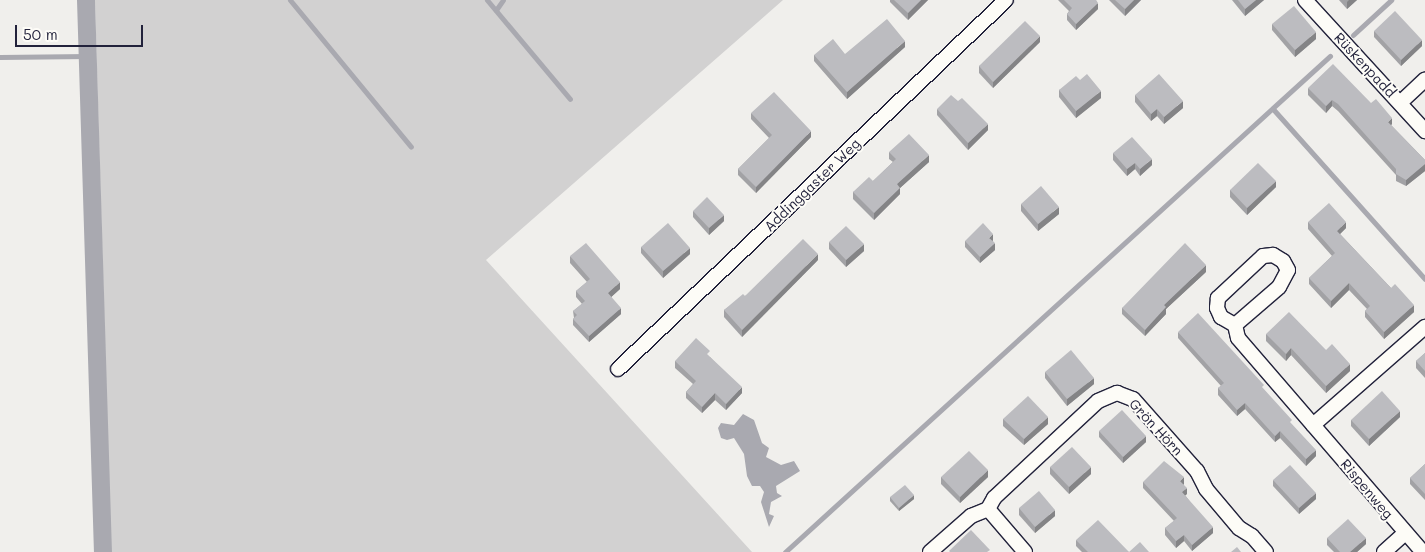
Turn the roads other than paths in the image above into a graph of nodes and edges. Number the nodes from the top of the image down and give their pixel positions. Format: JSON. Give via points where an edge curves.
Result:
{"nodes":[{"id":1,"x":1006,"y":0,"type":"edge"},
{"id":2,"x":1305,"y":0,"type":"edge"},
{"id":3,"x":1425,"y":80,"type":"edge"},
{"id":4,"x":1401,"y":102,"type":"junction"},
{"id":5,"x":1425,"y":130,"type":"edge"},
{"id":6,"x":1235,"y":325,"type":"junction"},
{"id":7,"x":1425,"y":327,"type":"edge"},
{"id":8,"x":618,"y":369,"type":"dead end"},
{"id":9,"x":1313,"y":425,"type":"junction"},
{"id":10,"x":988,"y":509,"type":"junction"},
{"id":11,"x":1405,"y":533,"type":"junction"},
{"id":12,"x":930,"y":552,"type":"edge"},
{"id":13,"x":1024,"y":552,"type":"edge"},
{"id":14,"x":1266,"y":552,"type":"edge"},
{"id":15,"x":1384,"y":552,"type":"edge"},
{"id":16,"x":1423,"y":552,"type":"edge"}],
"edges":[{"from":1,"to":8,"type":"street","name":"Addinggaster Weg"},
{"from":2,"to":4,"type":"street","name":"Rüskenpadd"},
{"from":3,"to":4,"type":"street"},
{"from":4,"to":5,"type":"street","name":"Rüskenpadd"},
{"from":6,"to":6,"type":"street","name":"Rispenweg","via":[[1280,287],[1288,270],[1283,261],[1273,255],[1263,256],[1218,298],[1216,308],[1222,317]]},
{"from":6,"to":9,"type":"street","name":"Rispenweg","via":[[1238,338]]},
{"from":7,"to":9,"type":"street"},
{"from":9,"to":11,"type":"street","name":"Rispenweg"},
{"from":10,"to":12,"type":"street","name":"Grön Hörn","via":[[972,516]]},
{"from":10,"to":13,"type":"street"},
{"from":10,"to":14,"type":"street","name":"Grön Hörn","via":[[1000,489],[1098,401],[1117,393],[1133,399],[1197,471],[1206,490],[1239,528],[1252,536]]},
{"from":11,"to":15,"type":"street"},
{"from":11,"to":16,"type":"street","name":"Rispenweg"}]}
